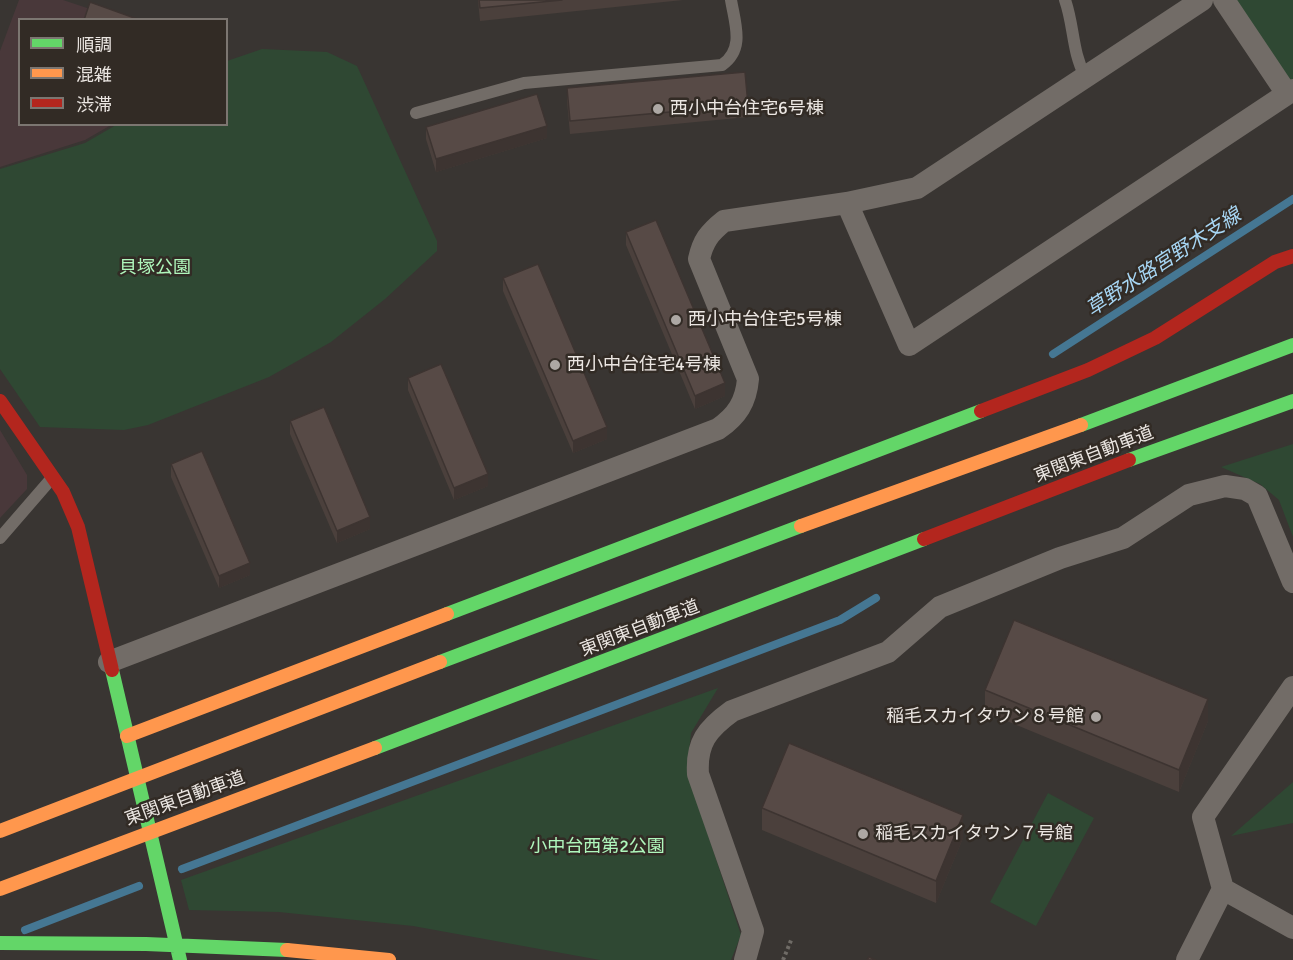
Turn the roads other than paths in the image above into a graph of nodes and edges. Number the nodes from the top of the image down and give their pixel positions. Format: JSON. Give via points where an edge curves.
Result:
{"nodes":[{"id":1,"x":731,"y":0,"type":"edge"},
{"id":2,"x":1065,"y":0,"type":"edge"},
{"id":3,"x":1224,"y":0,"type":"edge"},
{"id":4,"x":1195,"y":2,"type":"edge"},
{"id":5,"x":1085,"y":76,"type":"junction"},
{"id":6,"x":1290,"y":92,"type":"edge"},
{"id":7,"x":416,"y":113,"type":"dead end"},
{"id":8,"x":847,"y":203,"type":"junction"},
{"id":9,"x":1293,"y":256,"type":"edge"},
{"id":10,"x":1293,"y":345,"type":"edge"},
{"id":11,"x":0,"y":401,"type":"edge"},
{"id":12,"x":1293,"y":401,"type":"edge"},
{"id":13,"x":52,"y":477,"type":"junction"},
{"id":14,"x":0,"y":538,"type":"edge"},
{"id":15,"x":1293,"y":582,"type":"edge"},
{"id":16,"x":109,"y":662,"type":"junction"},
{"id":17,"x":1293,"y":687,"type":"edge"},
{"id":18,"x":127,"y":736,"type":"junction"},
{"id":19,"x":0,"y":831,"type":"edge"},
{"id":20,"x":0,"y":889,"type":"edge"},
{"id":21,"x":1223,"y":890,"type":"junction"},
{"id":22,"x":1293,"y":928,"type":"edge"},
{"id":23,"x":0,"y":943,"type":"edge"},
{"id":24,"x":177,"y":944,"type":"junction"},
{"id":25,"x":180,"y":960,"type":"edge"},
{"id":26,"x":389,"y":960,"type":"edge"},
{"id":27,"x":745,"y":960,"type":"edge"},
{"id":28,"x":1187,"y":960,"type":"edge"}],
"edges":[{"from":1,"to":7,"type":"lane","via":[[736,49],[722,65],[524,83]]},
{"from":2,"to":5,"type":"lane","via":[[1077,60]]},
{"from":3,"to":6,"type":"street"},
{"from":4,"to":5,"type":"street"},
{"from":5,"to":8,"type":"street","via":[[917,188]]},
{"from":6,"to":8,"type":"street","via":[[909,345]]},
{"from":8,"to":16,"type":"street","via":[[724,221],[709,232],[699,259],[748,380],[740,409],[718,429]]},
{"from":9,"to":18,"type":"main road","via":[[1275,262],[1155,338],[1088,370]]},
{"from":10,"to":19,"type":"main road","name":"東関東自動車道","bridge":true,"via":[[643,584]]},
{"from":11,"to":13,"type":"main road"},
{"from":12,"to":20,"type":"main road","name":"東関東自動車道","bridge":true},
{"from":13,"to":14,"type":"lane"},
{"from":13,"to":16,"type":"main road","via":[[78,527]]},
{"from":15,"to":27,"type":"street","via":[[1257,496],[1245,489],[1224,486],[1189,495],[1123,538],[1060,558],[940,607],[888,651],[732,711],[705,734],[699,747],[698,774],[753,931]]},
{"from":16,"to":18,"type":"main road"},
{"from":17,"to":21,"type":"street","via":[[1203,817]]},
{"from":18,"to":24,"type":"main road"},
{"from":21,"to":22,"type":"street"},
{"from":21,"to":28,"type":"street"},
{"from":23,"to":24,"type":"main road"},
{"from":24,"to":25,"type":"main road"},
{"from":24,"to":26,"type":"main road","via":[[302,949]]}]}
